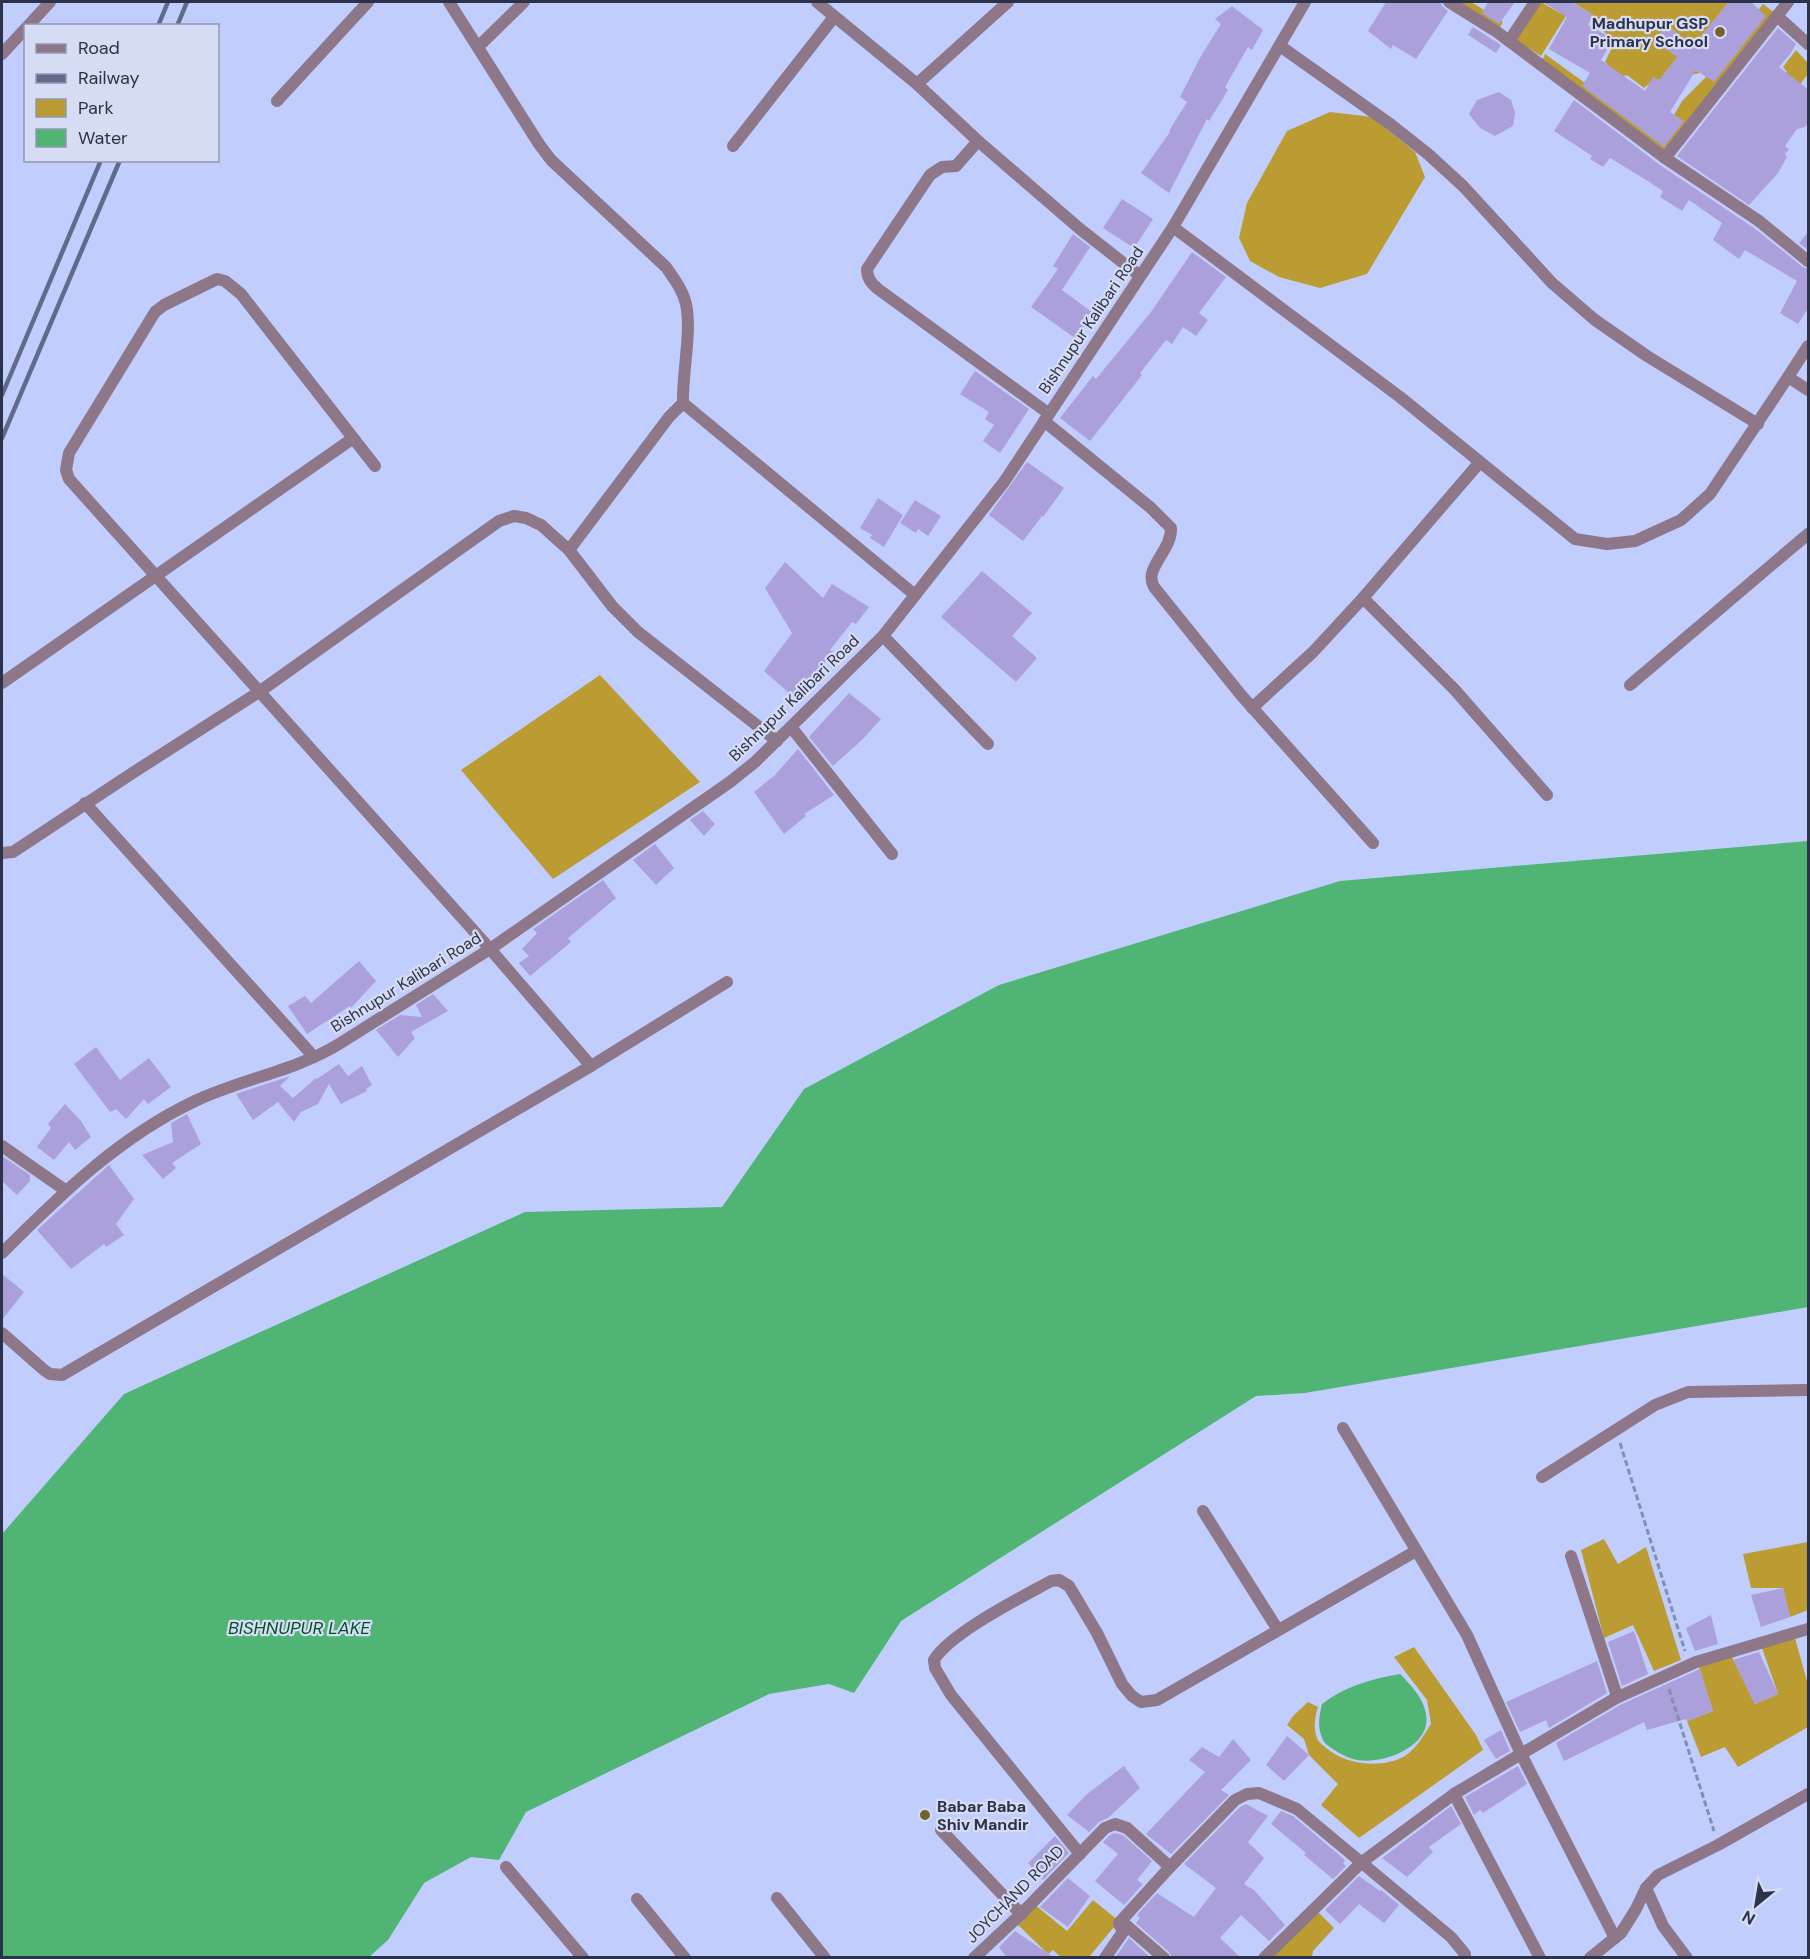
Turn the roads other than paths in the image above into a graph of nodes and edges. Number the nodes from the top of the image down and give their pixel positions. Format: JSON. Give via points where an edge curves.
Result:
{"nodes":[{"id":1,"x":50,"y":2,"type":"edge"},
{"id":2,"x":368,"y":2,"type":"edge"},
{"id":3,"x":449,"y":2,"type":"edge"},
{"id":4,"x":524,"y":2,"type":"edge"},
{"id":5,"x":817,"y":2,"type":"edge"},
{"id":6,"x":1008,"y":2,"type":"edge"},
{"id":7,"x":1305,"y":2,"type":"edge"},
{"id":8,"x":1449,"y":2,"type":"edge"},
{"id":9,"x":1535,"y":2,"type":"edge"},
{"id":10,"x":1788,"y":2,"type":"edge"},
{"id":11,"x":834,"y":16,"type":"junction"},
{"id":12,"x":1777,"y":16,"type":"junction"},
{"id":13,"x":30,"y":24,"type":"edge"},
{"id":14,"x":24,"y":30,"type":"edge"},
{"id":15,"x":1509,"y":40,"type":"junction"},
{"id":16,"x":1809,"y":44,"type":"edge"},
{"id":17,"x":1280,"y":46,"type":"junction"},
{"id":18,"x":478,"y":48,"type":"junction"},
{"id":19,"x":2,"y":54,"type":"edge"},
{"id":20,"x":917,"y":84,"type":"junction"},
{"id":21,"x":277,"y":101,"type":"dead end"},
{"id":22,"x":978,"y":141,"type":"junction"},
{"id":23,"x":733,"y":146,"type":"dead end"},
{"id":24,"x":1665,"y":158,"type":"junction"},
{"id":25,"x":1173,"y":227,"type":"junction"},
{"id":26,"x":1809,"y":261,"type":"edge"},
{"id":27,"x":1140,"y":276,"type":"junction"},
{"id":28,"x":1809,"y":346,"type":"edge"},
{"id":29,"x":1788,"y":377,"type":"junction"},
{"id":30,"x":1809,"y":390,"type":"edge"},
{"id":31,"x":683,"y":403,"type":"junction"},
{"id":32,"x":1046,"y":417,"type":"junction"},
{"id":33,"x":1758,"y":424,"type":"junction"},
{"id":34,"x":352,"y":439,"type":"junction"},
{"id":35,"x":1480,"y":462,"type":"junction"},
{"id":36,"x":375,"y":466,"type":"dead end"},
{"id":37,"x":1809,"y":534,"type":"edge"},
{"id":38,"x":569,"y":550,"type":"junction"},
{"id":39,"x":156,"y":575,"type":"junction"},
{"id":40,"x":915,"y":595,"type":"junction"},
{"id":41,"x":1363,"y":598,"type":"junction"},
{"id":42,"x":883,"y":636,"type":"junction"},
{"id":43,"x":2,"y":682,"type":"edge"},
{"id":44,"x":1630,"y":685,"type":"dead end"},
{"id":45,"x":259,"y":692,"type":"junction"},
{"id":46,"x":1252,"y":708,"type":"junction"},
{"id":47,"x":791,"y":727,"type":"junction"},
{"id":48,"x":777,"y":741,"type":"junction"},
{"id":49,"x":988,"y":744,"type":"dead end"},
{"id":50,"x":1547,"y":795,"type":"dead end"},
{"id":51,"x":85,"y":803,"type":"junction"},
{"id":52,"x":1373,"y":843,"type":"dead end"},
{"id":53,"x":2,"y":853,"type":"edge"},
{"id":54,"x":892,"y":854,"type":"dead end"},
{"id":55,"x":490,"y":949,"type":"junction"},
{"id":56,"x":727,"y":982,"type":"dead end"},
{"id":57,"x":314,"y":1057,"type":"junction"},
{"id":58,"x":591,"y":1066,"type":"junction"},
{"id":59,"x":2,"y":1146,"type":"edge"},
{"id":60,"x":65,"y":1190,"type":"junction"},
{"id":61,"x":2,"y":1253,"type":"edge"},
{"id":62,"x":2,"y":1333,"type":"edge"},
{"id":63,"x":1809,"y":1390,"type":"edge"},
{"id":64,"x":1343,"y":1428,"type":"dead end"},
{"id":65,"x":1542,"y":1477,"type":"dead end"},
{"id":66,"x":1203,"y":1511,"type":"dead end"},
{"id":67,"x":1416,"y":1551,"type":"junction"},
{"id":68,"x":1571,"y":1556,"type":"dead end"},
{"id":69,"x":1809,"y":1629,"type":"edge"},
{"id":70,"x":1278,"y":1630,"type":"junction"},
{"id":71,"x":1616,"y":1698,"type":"junction"},
{"id":72,"x":1521,"y":1754,"type":"junction"},
{"id":73,"x":1454,"y":1794,"type":"junction"},
{"id":74,"x":1809,"y":1794,"type":"edge"},
{"id":75,"x":941,"y":1830,"type":"dead end"},
{"id":76,"x":1080,"y":1854,"type":"junction"},
{"id":77,"x":1362,"y":1862,"type":"junction"},
{"id":78,"x":506,"y":1867,"type":"dead end"},
{"id":79,"x":1170,"y":1867,"type":"junction"},
{"id":80,"x":1646,"y":1888,"type":"junction"},
{"id":81,"x":777,"y":1898,"type":"dead end"},
{"id":82,"x":637,"y":1899,"type":"dead end"},
{"id":83,"x":1021,"y":1914,"type":"junction"},
{"id":84,"x":1124,"y":1926,"type":"junction"},
{"id":85,"x":1615,"y":1938,"type":"junction"},
{"id":86,"x":980,"y":1956,"type":"edge"},
{"id":87,"x":1593,"y":1957,"type":"edge"},
{"id":88,"x":584,"y":1958,"type":"edge"},
{"id":89,"x":685,"y":1958,"type":"edge"},
{"id":90,"x":825,"y":1958,"type":"edge"},
{"id":91,"x":1104,"y":1958,"type":"edge"},
{"id":92,"x":1164,"y":1958,"type":"edge"},
{"id":93,"x":1264,"y":1958,"type":"edge"},
{"id":94,"x":1465,"y":1958,"type":"edge"},
{"id":95,"x":1540,"y":1958,"type":"edge"},
{"id":96,"x":1687,"y":1958,"type":"edge"}],
"edges":[{"from":1,"to":13,"type":"street"},
{"from":2,"to":21,"type":"street"},
{"from":3,"to":18,"type":"street"},
{"from":4,"to":18,"type":"street"},
{"from":5,"to":11,"type":"street"},
{"from":6,"to":20,"type":"street"},
{"from":7,"to":17,"type":"street","name":"Bishnupur Kalibari Road"},
{"from":8,"to":15,"type":"street"},
{"from":9,"to":15,"type":"street"},
{"from":10,"to":12,"type":"street"},
{"from":11,"to":20,"type":"street"},
{"from":11,"to":23,"type":"street"},
{"from":12,"to":16,"type":"street"},
{"from":12,"to":24,"type":"street"},
{"from":14,"to":19,"type":"street"},
{"from":15,"to":24,"type":"street"},
{"from":17,"to":25,"type":"street","name":"Bishnupur Kalibari Road"},
{"from":17,"to":33,"type":"street","via":[[1428,154],[1463,186],[1552,283],[1595,320],[1655,362]]},
{"from":18,"to":31,"type":"street","via":[[551,160],[666,267],[681,289],[687,306]]},
{"from":20,"to":22,"type":"street"},
{"from":22,"to":27,"type":"street"},
{"from":22,"to":32,"type":"street","via":[[956,166],[942,167],[930,175],[867,269],[867,275],[878,289]]},
{"from":24,"to":26,"type":"street","via":[[1759,220]]},
{"from":25,"to":27,"type":"street","name":"Bishnupur Kalibari Road"},
{"from":25,"to":35,"type":"street"},
{"from":27,"to":32,"type":"street","name":"Bishnupur Kalibari Road"},
{"from":28,"to":29,"type":"street"},
{"from":29,"to":30,"type":"street"},
{"from":29,"to":33,"type":"street"},
{"from":31,"to":38,"type":"street"},
{"from":31,"to":40,"type":"street"},
{"from":32,"to":40,"type":"street","name":"Bishnupur Kalibari Road","via":[[1004,482]]},
{"from":32,"to":46,"type":"street","via":[[1171,528],[1170,542],[1157,560],[1152,583]]},
{"from":33,"to":35,"type":"street","via":[[1710,494],[1681,520],[1635,541],[1607,544],[1575,539]]},
{"from":34,"to":36,"type":"street"},
{"from":34,"to":39,"type":"street"},
{"from":34,"to":39,"type":"street","via":[[232,286],[217,279],[164,305],[155,312],[69,453],[66,470],[69,479]]},
{"from":35,"to":41,"type":"street"},
{"from":37,"to":44,"type":"street"},
{"from":38,"to":45,"type":"street","via":[[541,525],[526,518],[514,516],[500,521]]},
{"from":38,"to":48,"type":"street","via":[[612,606],[638,632]]},
{"from":39,"to":43,"type":"street"},
{"from":39,"to":45,"type":"street"},
{"from":40,"to":42,"type":"street","name":"Bishnupur Kalibari Road"},
{"from":41,"to":46,"type":"street","via":[[1313,652]]},
{"from":41,"to":50,"type":"street","via":[[1455,690]]},
{"from":42,"to":47,"type":"street","name":"Bishnupur Kalibari Road"},
{"from":42,"to":49,"type":"street"},
{"from":45,"to":51,"type":"street"},
{"from":45,"to":55,"type":"street"},
{"from":46,"to":52,"type":"street"},
{"from":47,"to":48,"type":"street","name":"Bishnupur Kalibari Road"},
{"from":47,"to":54,"type":"street"},
{"from":48,"to":55,"type":"street","name":"Bishnupur Kalibari Road","via":[[721,789]]},
{"from":51,"to":53,"type":"street","via":[[14,852]]},
{"from":51,"to":57,"type":"street"},
{"from":55,"to":57,"type":"street","name":"Bishnupur Kalibari Road"},
{"from":55,"to":58,"type":"street"},
{"from":56,"to":58,"type":"street"},
{"from":57,"to":60,"type":"street","name":"Bishnupur Kalibari Road","via":[[213,1093],[164,1117]]},
{"from":58,"to":62,"type":"street","via":[[62,1375],[44,1370]]},
{"from":59,"to":60,"type":"street"},
{"from":60,"to":61,"type":"street","name":"Bishnupur Kalibari Road"},
{"from":63,"to":65,"type":"street","via":[[1688,1392],[1655,1405]]},
{"from":64,"to":67,"type":"street"},
{"from":66,"to":70,"type":"street"},
{"from":67,"to":70,"type":"street"},
{"from":67,"to":72,"type":"street","via":[[1467,1635]]},
{"from":68,"to":71,"type":"street"},
{"from":69,"to":71,"type":"street","via":[[1689,1664]]},
{"from":70,"to":76,"type":"street","via":[[1157,1700],[1141,1702],[1122,1683],[1069,1586],[1059,1580],[999,1610],[938,1653],[935,1668],[951,1695]]},
{"from":71,"to":72,"type":"street"},
{"from":72,"to":73,"type":"street"},
{"from":72,"to":85,"type":"street"},
{"from":73,"to":77,"type":"street"},
{"from":73,"to":95,"type":"street"},
{"from":74,"to":80,"type":"street","via":[[1666,1870]]},
{"from":75,"to":83,"type":"street"},
{"from":76,"to":79,"type":"street","name":"JOYCHAND ROAD","via":[[1105,1828],[1115,1824],[1127,1828]]},
{"from":76,"to":83,"type":"street","name":"JOYCHAND ROAD"},
{"from":77,"to":79,"type":"street","via":[[1297,1809],[1259,1793],[1235,1800]]},
{"from":77,"to":93,"type":"street"},
{"from":77,"to":94,"type":"street","via":[[1451,1937]]},
{"from":78,"to":88,"type":"street"},
{"from":79,"to":84,"type":"street","via":[[1121,1919]]},
{"from":80,"to":85,"type":"street"},
{"from":80,"to":96,"type":"street","via":[[1663,1926]]},
{"from":81,"to":90,"type":"street"},
{"from":82,"to":89,"type":"street"},
{"from":83,"to":86,"type":"street","name":"JOYCHAND ROAD"},
{"from":84,"to":91,"type":"street"},
{"from":84,"to":92,"type":"street"},
{"from":85,"to":87,"type":"street"}]}
